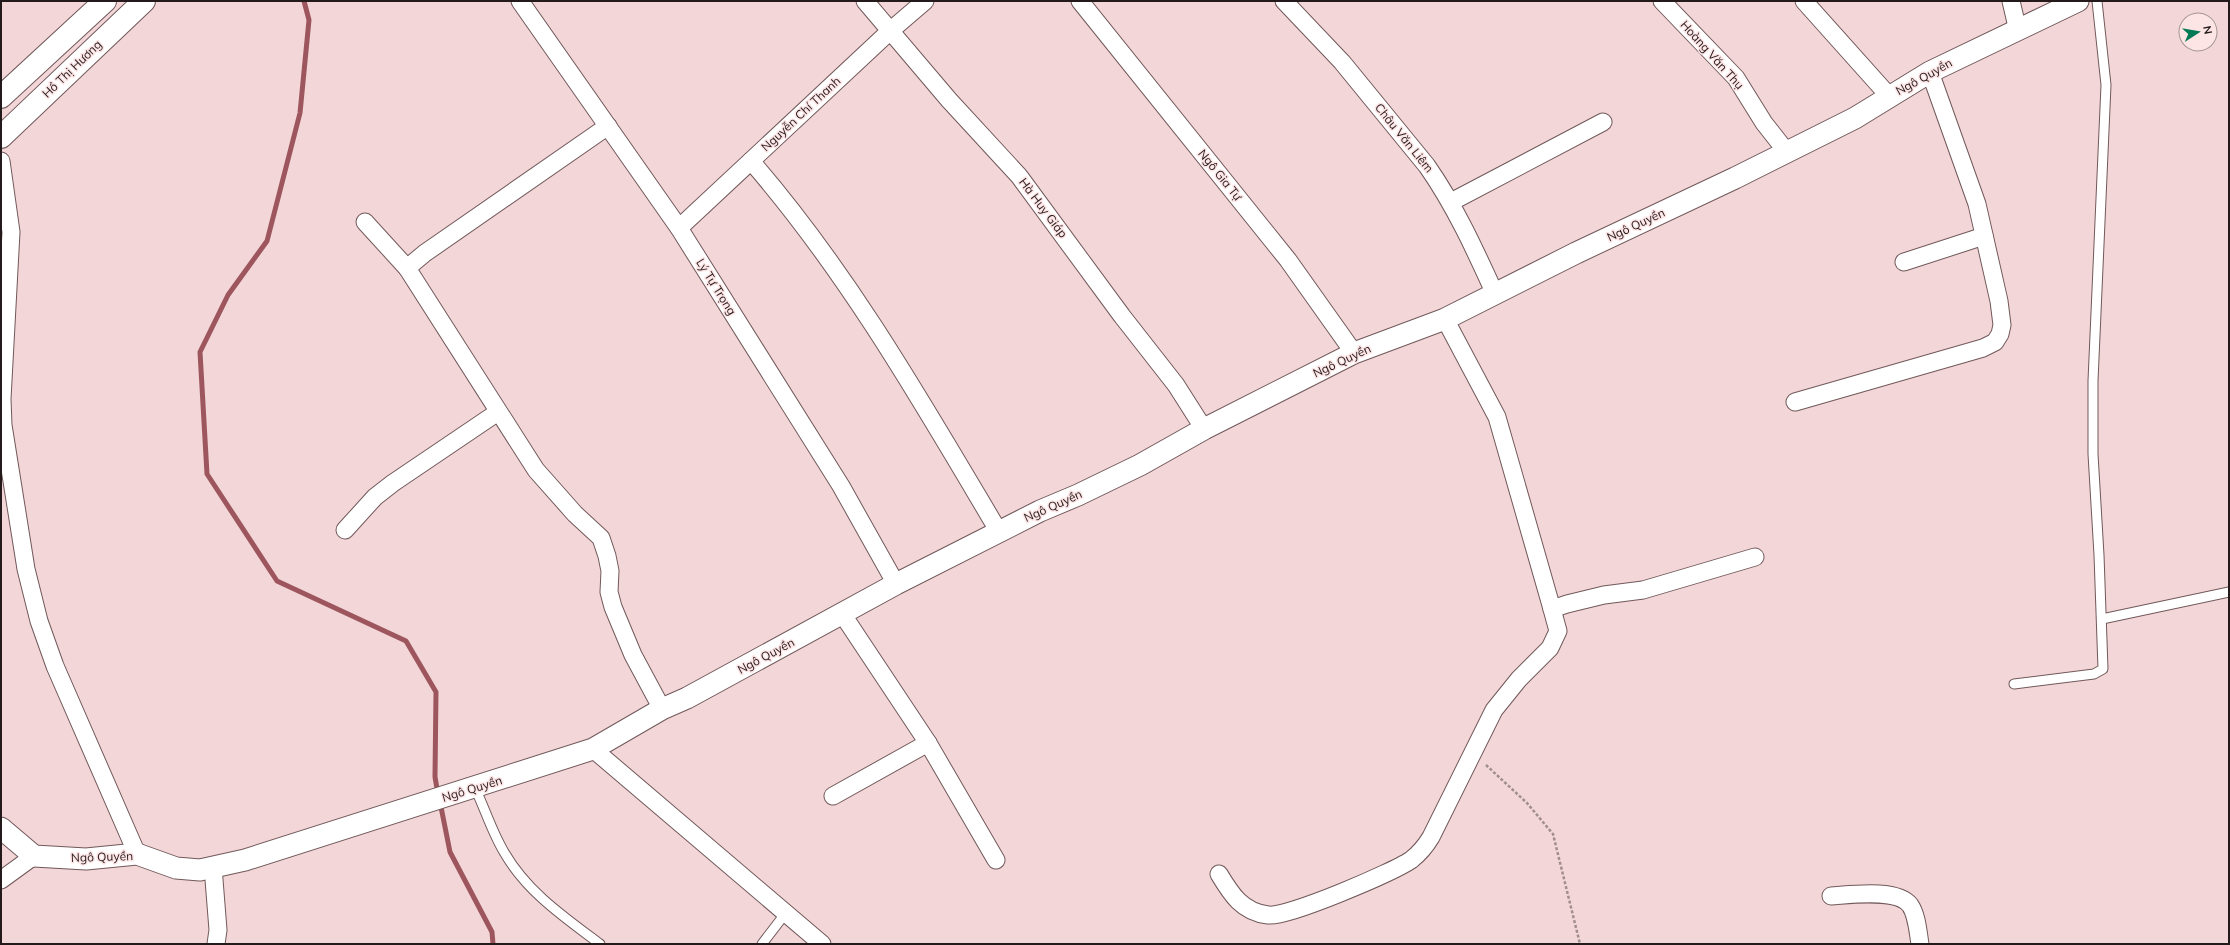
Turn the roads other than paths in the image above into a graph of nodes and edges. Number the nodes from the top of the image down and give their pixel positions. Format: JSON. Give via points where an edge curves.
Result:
{"nodes":[{"id":1,"x":105,"y":1,"type":"edge"},
{"id":2,"x":144,"y":1,"type":"edge"},
{"id":3,"x":520,"y":1,"type":"edge"},
{"id":4,"x":865,"y":1,"type":"edge"},
{"id":5,"x":925,"y":1,"type":"edge"},
{"id":6,"x":1080,"y":1,"type":"edge"},
{"id":7,"x":1284,"y":1,"type":"edge"},
{"id":8,"x":1662,"y":1,"type":"edge"},
{"id":9,"x":1804,"y":1,"type":"edge"},
{"id":10,"x":2011,"y":1,"type":"edge"},
{"id":11,"x":2078,"y":1,"type":"edge"},
{"id":12,"x":2097,"y":1,"type":"edge"},
{"id":13,"x":890,"y":31,"type":"junction"},
{"id":14,"x":2018,"y":31,"type":"junction"},
{"id":15,"x":1930,"y":72,"type":"junction"},
{"id":16,"x":1889,"y":96,"type":"junction"},
{"id":17,"x":1,"y":97,"type":"edge"},
{"id":18,"x":1603,"y":122,"type":"dead end"},
{"id":19,"x":608,"y":126,"type":"junction"},
{"id":20,"x":1,"y":137,"type":"edge"},
{"id":21,"x":1786,"y":151,"type":"junction"},
{"id":22,"x":1,"y":161,"type":"edge"},
{"id":23,"x":752,"y":161,"type":"junction"},
{"id":24,"x":1450,"y":202,"type":"junction"},
{"id":25,"x":365,"y":222,"type":"dead end"},
{"id":26,"x":679,"y":228,"type":"junction"},
{"id":27,"x":1984,"y":236,"type":"junction"},
{"id":28,"x":1904,"y":262,"type":"dead end"},
{"id":29,"x":407,"y":268,"type":"junction"},
{"id":30,"x":1495,"y":294,"type":"junction"},
{"id":31,"x":1444,"y":319,"type":"junction"},
{"id":32,"x":1354,"y":353,"type":"junction"},
{"id":33,"x":1795,"y":402,"type":"dead end"},
{"id":34,"x":498,"y":412,"type":"junction"},
{"id":35,"x":1204,"y":429,"type":"junction"},
{"id":36,"x":345,"y":530,"type":"dead end"},
{"id":37,"x":999,"y":532,"type":"junction"},
{"id":38,"x":1755,"y":557,"type":"dead end"},
{"id":39,"x":896,"y":584,"type":"junction"},
{"id":40,"x":2229,"y":592,"type":"edge"},
{"id":41,"x":1552,"y":609,"type":"junction"},
{"id":42,"x":842,"y":615,"type":"junction"},
{"id":43,"x":2102,"y":618,"type":"junction"},
{"id":44,"x":2014,"y":684,"type":"dead end"},
{"id":45,"x":662,"y":710,"type":"junction"},
{"id":46,"x":928,"y":743,"type":"junction"},
{"id":47,"x":593,"y":749,"type":"junction"},
{"id":48,"x":475,"y":788,"type":"junction"},
{"id":49,"x":834,"y":796,"type":"dead end"},
{"id":50,"x":1,"y":828,"type":"edge"},
{"id":51,"x":137,"y":854,"type":"junction"},
{"id":52,"x":34,"y":856,"type":"junction"},
{"id":53,"x":996,"y":860,"type":"dead end"},
{"id":54,"x":213,"y":868,"type":"junction"},
{"id":55,"x":1219,"y":874,"type":"dead end"},
{"id":56,"x":1,"y":880,"type":"edge"},
{"id":57,"x":1831,"y":896,"type":"dead end"},
{"id":58,"x":785,"y":914,"type":"junction"},
{"id":59,"x":216,"y":944,"type":"edge"},
{"id":60,"x":600,"y":944,"type":"edge"},
{"id":61,"x":762,"y":944,"type":"edge"},
{"id":62,"x":822,"y":944,"type":"edge"},
{"id":63,"x":1920,"y":944,"type":"edge"}],
"edges":[{"from":1,"to":17,"type":"main road"},
{"from":2,"to":20,"type":"main road","name":"Hồ Thị Hương"},
{"from":3,"to":19,"type":"street","name":"Lý Tự Trọng"},
{"from":4,"to":13,"type":"street","name":"Hà Huy Giáp"},
{"from":5,"to":13,"type":"street","name":"Nguyễn Chí Thanh"},
{"from":6,"to":32,"type":"street","name":"Ngô Gia Tự","via":[[1288,260]]},
{"from":7,"to":24,"type":"street","name":"Châu Văn Liêm","via":[[1342,62],[1427,166]]},
{"from":8,"to":21,"type":"street","name":"Hoàng Văn Thụ","via":[[1736,78],[1764,123]]},
{"from":9,"to":16,"type":"street"},
{"from":10,"to":14,"type":"street"},
{"from":11,"to":14,"type":"street","name":"Ngô Quyền"},
{"from":12,"to":43,"type":"lane","via":[[2106,85],[2093,381],[2093,454]]},
{"from":13,"to":23,"type":"street","name":"Nguyễn Chí Thanh"},
{"from":13,"to":35,"type":"street","name":"Hà Huy Giáp","via":[[1023,181],[1176,385]]},
{"from":14,"to":15,"type":"street","name":"Ngô Quyền"},
{"from":15,"to":16,"type":"street","name":"Ngô Quyền"},
{"from":15,"to":27,"type":"street","via":[[1977,204]]},
{"from":16,"to":21,"type":"street","name":"Ngô Quyền","via":[[1830,131]]},
{"from":18,"to":24,"type":"street"},
{"from":19,"to":26,"type":"street","name":"Lý Tự Trọng"},
{"from":19,"to":29,"type":"street"},
{"from":21,"to":30,"type":"street","name":"Ngô Quyền"},
{"from":22,"to":51,"type":"street","via":[[11,232],[2,399],[3,425],[26,569],[54,666]]},
{"from":23,"to":26,"type":"street","name":"Nguyễn Chí Thanh"},
{"from":23,"to":37,"type":"street","via":[[786,200],[862,307]]},
{"from":24,"to":30,"type":"street","name":"Châu Văn Liêm"},
{"from":25,"to":29,"type":"street"},
{"from":26,"to":39,"type":"street","name":"Lý Tự Trọng","via":[[841,486]]},
{"from":27,"to":28,"type":"street"},
{"from":27,"to":33,"type":"street","via":[[2002,325],[1995,342],[1983,348]]},
{"from":29,"to":34,"type":"street"},
{"from":30,"to":31,"type":"street","name":"Ngô Quyền"},
{"from":31,"to":32,"type":"street","name":"Ngô Quyền"},
{"from":31,"to":41,"type":"street","via":[[1497,417]]},
{"from":32,"to":35,"type":"street","name":"Ngô Quyền"},
{"from":34,"to":36,"type":"street","via":[[393,483]]},
{"from":34,"to":45,"type":"street","via":[[536,470],[575,514],[601,538],[610,571],[609,592],[613,607],[633,655]]},
{"from":35,"to":37,"type":"street","name":"Ngô Quyền","via":[[1140,465]]},
{"from":37,"to":39,"type":"street","name":"Ngô Quyền"},
{"from":38,"to":41,"type":"street","via":[[1643,590],[1604,595]]},
{"from":39,"to":42,"type":"street","name":"Ngô Quyền"},
{"from":40,"to":43,"type":"lane"},
{"from":41,"to":55,"type":"street","via":[[1558,632],[1550,648],[1519,679],[1494,710],[1422,851],[1394,869],[1283,914],[1269,916],[1249,909],[1233,897]]},
{"from":42,"to":45,"type":"street","name":"Ngô Quyền"},
{"from":42,"to":46,"type":"street"},
{"from":43,"to":44,"type":"lane","via":[[2101,671]]},
{"from":45,"to":47,"type":"street","name":"Ngô Quyền"},
{"from":46,"to":49,"type":"street"},
{"from":46,"to":53,"type":"street"},
{"from":47,"to":48,"type":"street","name":"Ngô Quyền"},
{"from":47,"to":58,"type":"street"},
{"from":48,"to":54,"type":"street","name":"Ngô Quyền"},
{"from":48,"to":60,"type":"lane","via":[[504,852],[525,881],[540,898]]},
{"from":50,"to":52,"type":"street"},
{"from":51,"to":52,"type":"street","name":"Ngô Quyền","via":[[86,859]]},
{"from":51,"to":54,"type":"street","name":"Ngô Quyền","via":[[176,868]]},
{"from":52,"to":56,"type":"street"},
{"from":54,"to":59,"type":"street","via":[[218,930]]},
{"from":57,"to":63,"type":"street","via":[[1874,894],[1906,901],[1914,915]]},
{"from":58,"to":61,"type":"lane"},
{"from":58,"to":62,"type":"street"}]}
